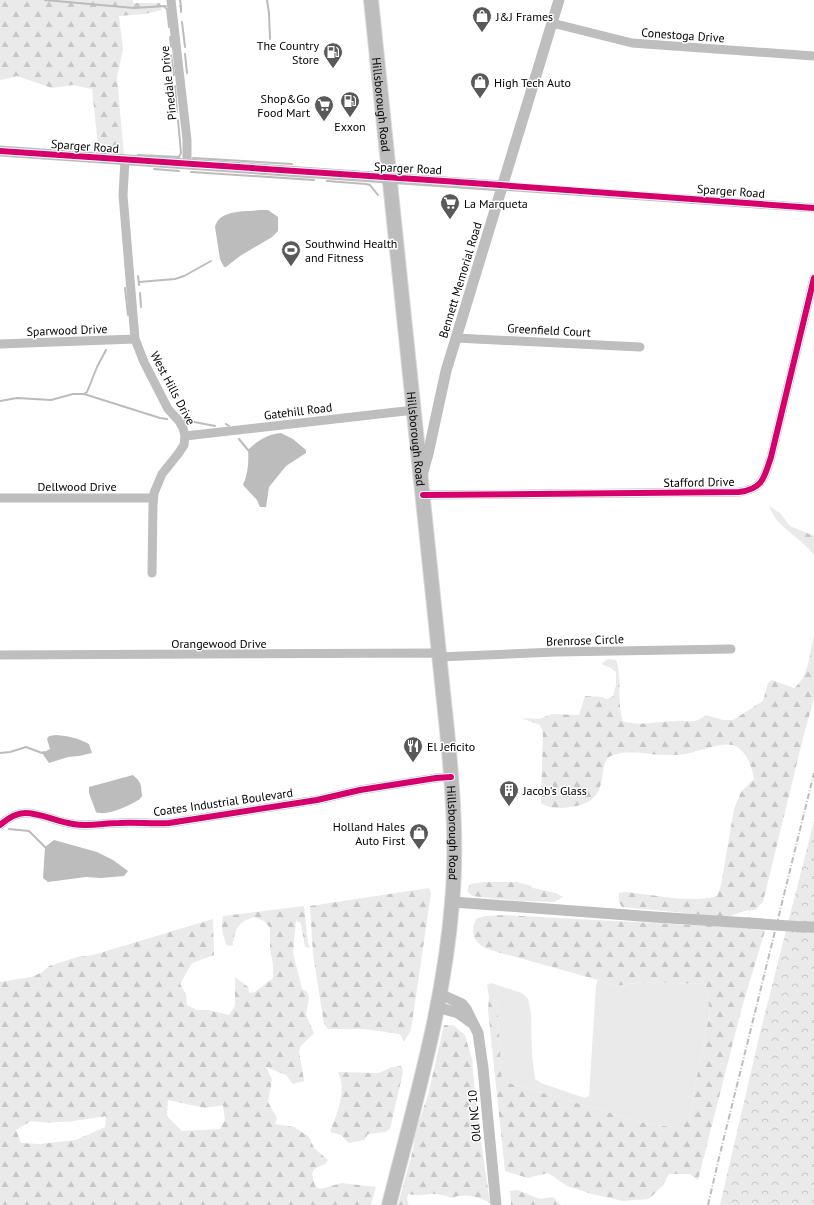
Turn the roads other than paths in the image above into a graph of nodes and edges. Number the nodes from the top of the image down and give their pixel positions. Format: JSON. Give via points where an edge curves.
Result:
{"nodes":[{"id":1,"x":171,"y":0,"type":"edge"},
{"id":2,"x":371,"y":0,"type":"edge"},
{"id":3,"x":559,"y":0,"type":"edge"},
{"id":4,"x":552,"y":23,"type":"junction"},
{"id":5,"x":814,"y":56,"type":"edge"},
{"id":6,"x":0,"y":151,"type":"edge"},
{"id":7,"x":126,"y":160,"type":"junction"},
{"id":8,"x":187,"y":164,"type":"junction"},
{"id":9,"x":390,"y":178,"type":"junction"},
{"id":10,"x":502,"y":186,"type":"junction"},
{"id":11,"x":814,"y":208,"type":"edge"},
{"id":12,"x":814,"y":278,"type":"edge"},
{"id":13,"x":456,"y":338,"type":"junction"},
{"id":14,"x":135,"y":339,"type":"junction"},
{"id":15,"x":0,"y":344,"type":"edge"},
{"id":16,"x":640,"y":347,"type":"dead end"},
{"id":17,"x":414,"y":410,"type":"junction"},
{"id":18,"x":185,"y":436,"type":"junction"},
{"id":19,"x":421,"y":478,"type":"junction"},
{"id":20,"x":423,"y":495,"type":"junction"},
{"id":21,"x":0,"y":498,"type":"edge"},
{"id":22,"x":153,"y":498,"type":"junction"},
{"id":23,"x":152,"y":573,"type":"dead end"},
{"id":24,"x":731,"y":649,"type":"dead end"},
{"id":25,"x":0,"y":654,"type":"edge"},
{"id":26,"x":439,"y":655,"type":"junction"},
{"id":27,"x":451,"y":777,"type":"junction"},
{"id":28,"x":0,"y":825,"type":"edge"},
{"id":29,"x":453,"y":902,"type":"junction"},
{"id":30,"x":809,"y":927,"type":"edge"},
{"id":31,"x":438,"y":1000,"type":"junction"},
{"id":32,"x":389,"y":1205,"type":"edge"},
{"id":33,"x":496,"y":1205,"type":"edge"}],
"edges":[{"from":1,"to":8,"type":"street","name":"Pinedale Drive","via":[[187,140]]},
{"from":2,"to":9,"type":"main road","name":"Hillsborough Road"},
{"from":3,"to":4,"type":"street","name":"Bennett Memorial Road"},
{"from":4,"to":5,"type":"street","name":"Conestoga Drive","via":[[632,43]]},
{"from":4,"to":10,"type":"street","name":"Bennett Memorial Road"},
{"from":6,"to":7,"type":"street","name":"Sparger Road"},
{"from":7,"to":8,"type":"street","name":"Sparger Road"},
{"from":7,"to":14,"type":"street","name":"West Hills Drive","via":[[124,196]]},
{"from":8,"to":9,"type":"street","name":"Sparger Road"},
{"from":9,"to":10,"type":"street","name":"Sparger Road"},
{"from":9,"to":17,"type":"main road","name":"Hillsborough Road"},
{"from":10,"to":11,"type":"street","name":"Sparger Road"},
{"from":10,"to":13,"type":"street","name":"Bennett Memorial Road"},
{"from":12,"to":20,"type":"street","name":"Stafford Drive","via":[[770,457],[764,477],[755,488],[739,492]]},
{"from":13,"to":16,"type":"street","name":"Greenfield Court"},
{"from":13,"to":19,"type":"street","name":"Bennett Memorial Road","via":[[438,401]]},
{"from":14,"to":15,"type":"street","name":"Sparwood Drive"},
{"from":14,"to":18,"type":"street","name":"West Hills Drive","via":[[168,409],[179,421]]},
{"from":17,"to":18,"type":"street","name":"Gatehill Road"},
{"from":17,"to":19,"type":"main road","name":"Hillsborough Road"},
{"from":18,"to":22,"type":"street","name":"West Hills Drive","via":[[184,445],[162,474]]},
{"from":19,"to":20,"type":"main road","name":"Hillsborough Road"},
{"from":20,"to":26,"type":"main road","name":"Hillsborough Road"},
{"from":21,"to":22,"type":"street","name":"Dellwood Drive"},
{"from":22,"to":23,"type":"street","name":"West Hills Drive"},
{"from":24,"to":26,"type":"street","name":"Brenrose Circle"},
{"from":25,"to":26,"type":"street","name":"Orangewood Drive"},
{"from":26,"to":27,"type":"main road","name":"Hillsborough Road"},
{"from":27,"to":28,"type":"street","name":"Coates Industrial Boulevard","via":[[169,823],[73,825],[24,813],[15,815]]},
{"from":27,"to":29,"type":"main road","name":"Hillsborough Road"},
{"from":29,"to":30,"type":"street","bridge":true},
{"from":29,"to":31,"type":"main road","name":"Hillsborough Road"},
{"from":31,"to":32,"type":"main road","name":"Hillsborough Road"},
{"from":31,"to":33,"type":"street","name":"Old NC 10","via":[[474,1024],[480,1045]]}]}
